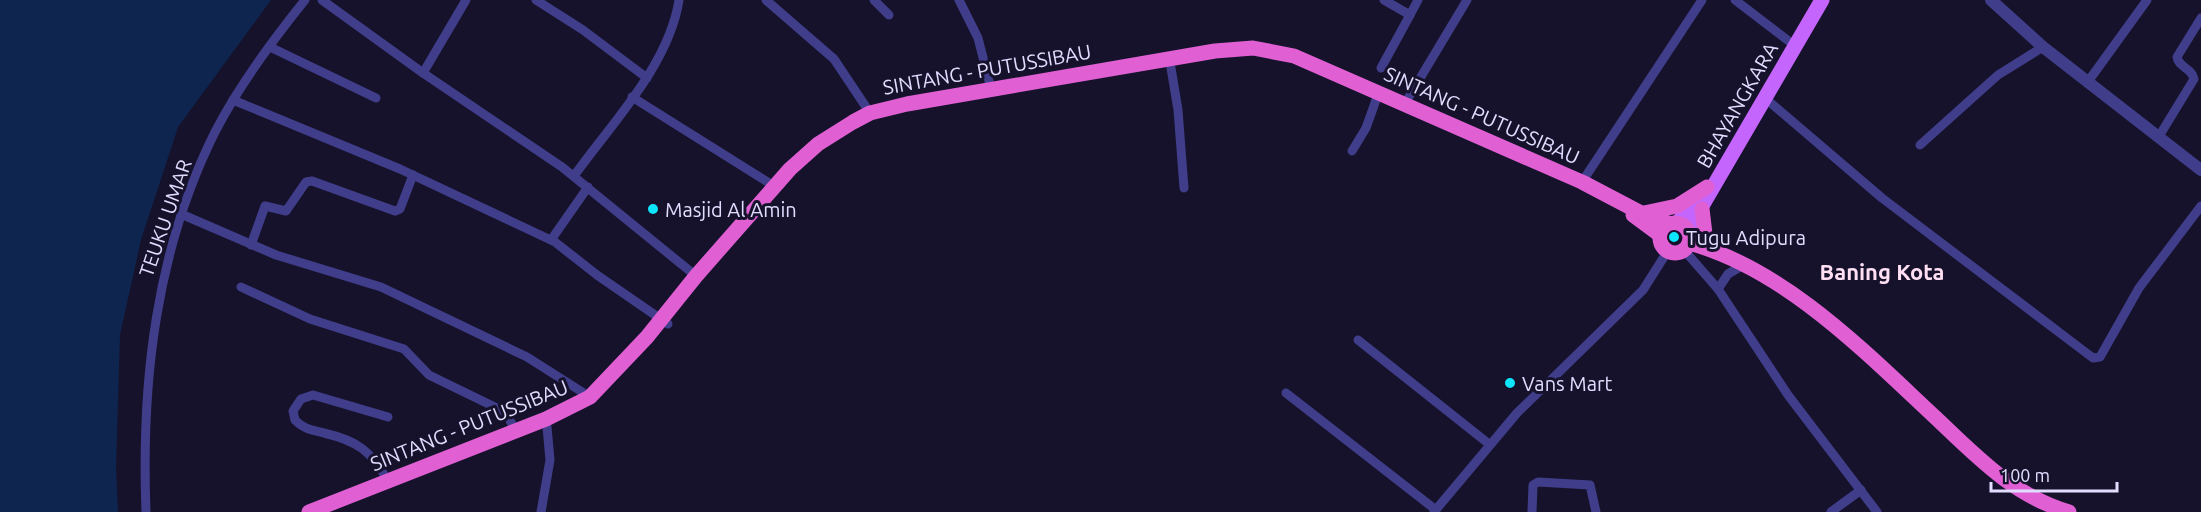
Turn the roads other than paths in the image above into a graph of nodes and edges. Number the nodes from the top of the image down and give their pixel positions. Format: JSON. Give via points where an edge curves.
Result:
{"nodes":[{"id":1,"x":305,"y":0,"type":"edge"},
{"id":2,"x":322,"y":0,"type":"edge"},
{"id":3,"x":466,"y":0,"type":"edge"},
{"id":4,"x":536,"y":0,"type":"edge"},
{"id":5,"x":679,"y":0,"type":"edge"},
{"id":6,"x":766,"y":0,"type":"edge"},
{"id":7,"x":874,"y":0,"type":"edge"},
{"id":8,"x":959,"y":0,"type":"edge"},
{"id":9,"x":1384,"y":0,"type":"edge"},
{"id":10,"x":1418,"y":0,"type":"edge"},
{"id":11,"x":1467,"y":0,"type":"edge"},
{"id":12,"x":1702,"y":0,"type":"edge"},
{"id":13,"x":1735,"y":0,"type":"edge"},
{"id":14,"x":1814,"y":0,"type":"edge"},
{"id":15,"x":1822,"y":0,"type":"edge"},
{"id":16,"x":1990,"y":0,"type":"edge"},
{"id":17,"x":2147,"y":0,"type":"edge"},
{"id":18,"x":889,"y":15,"type":"dead end"},
{"id":19,"x":1410,"y":15,"type":"junction"},
{"id":20,"x":2201,"y":18,"type":"edge"},
{"id":21,"x":1790,"y":42,"type":"junction"},
{"id":22,"x":270,"y":47,"type":"junction"},
{"id":23,"x":2043,"y":47,"type":"junction"},
{"id":24,"x":1172,"y":68,"type":"junction"},
{"id":25,"x":1381,"y":68,"type":"dead end"},
{"id":26,"x":423,"y":73,"type":"junction"},
{"id":27,"x":647,"y":78,"type":"junction"},
{"id":28,"x":2087,"y":83,"type":"junction"},
{"id":29,"x":1045,"y":84,"type":"junction"},
{"id":30,"x":992,"y":89,"type":"junction"},
{"id":31,"x":632,"y":97,"type":"junction"},
{"id":32,"x":376,"y":98,"type":"dead end"},
{"id":33,"x":1765,"y":98,"type":"junction"},
{"id":34,"x":233,"y":100,"type":"junction"},
{"id":35,"x":1376,"y":100,"type":"junction"},
{"id":36,"x":1404,"y":105,"type":"junction"},
{"id":37,"x":870,"y":113,"type":"junction"},
{"id":38,"x":2158,"y":138,"type":"junction"},
{"id":39,"x":1920,"y":144,"type":"dead end"},
{"id":40,"x":1352,"y":151,"type":"dead end"},
{"id":41,"x":2201,"y":171,"type":"edge"},
{"id":42,"x":413,"y":175,"type":"junction"},
{"id":43,"x":574,"y":176,"type":"junction"},
{"id":44,"x":1582,"y":182,"type":"junction"},
{"id":45,"x":774,"y":186,"type":"junction"},
{"id":46,"x":588,"y":187,"type":"junction"},
{"id":47,"x":1707,"y":187,"type":"junction"},
{"id":48,"x":1184,"y":188,"type":"dead end"},
{"id":49,"x":2201,"y":206,"type":"edge"},
{"id":50,"x":1702,"y":209,"type":"junction"},
{"id":51,"x":1641,"y":213,"type":"junction"},
{"id":52,"x":181,"y":214,"type":"junction"},
{"id":53,"x":1682,"y":234,"type":"junction"},
{"id":54,"x":1660,"y":235,"type":"junction"},
{"id":55,"x":550,"y":240,"type":"junction"},
{"id":56,"x":251,"y":245,"type":"junction"},
{"id":57,"x":1712,"y":249,"type":"junction"},
{"id":58,"x":1667,"y":252,"type":"junction"},
{"id":59,"x":1744,"y":264,"type":"junction"},
{"id":60,"x":696,"y":276,"type":"junction"},
{"id":61,"x":242,"y":287,"type":"dead end"},
{"id":62,"x":1718,"y":289,"type":"junction"},
{"id":63,"x":664,"y":322,"type":"junction"},
{"id":64,"x":1358,"y":340,"type":"dead end"},
{"id":65,"x":1286,"y":393,"type":"dead end"},
{"id":66,"x":590,"y":397,"type":"junction"},
{"id":67,"x":388,"y":417,"type":"dead end"},
{"id":68,"x":547,"y":427,"type":"junction"},
{"id":69,"x":516,"y":431,"type":"junction"},
{"id":70,"x":1489,"y":444,"type":"junction"},
{"id":71,"x":388,"y":481,"type":"junction"},
{"id":72,"x":1861,"y":490,"type":"junction"},
{"id":73,"x":1435,"y":511,"type":"edge"},
{"id":74,"x":146,"y":512,"type":"edge"},
{"id":75,"x":309,"y":512,"type":"edge"},
{"id":76,"x":330,"y":512,"type":"edge"},
{"id":77,"x":541,"y":512,"type":"edge"},
{"id":78,"x":1532,"y":512,"type":"edge"},
{"id":79,"x":1596,"y":512,"type":"edge"},
{"id":80,"x":1831,"y":512,"type":"edge"},
{"id":81,"x":1877,"y":512,"type":"edge"},
{"id":82,"x":2069,"y":512,"type":"edge"}],
"edges":[{"from":1,"to":22,"type":"street","name":"TEUKU UMAR"},
{"from":2,"to":26,"type":"street"},
{"from":3,"to":26,"type":"street"},
{"from":4,"to":27,"type":"street"},
{"from":5,"to":27,"type":"street","via":[[661,54]]},
{"from":6,"to":37,"type":"street","via":[[834,59]]},
{"from":7,"to":18,"type":"street"},
{"from":8,"to":30,"type":"street","via":[[978,38]]},
{"from":9,"to":19,"type":"street"},
{"from":10,"to":19,"type":"street"},
{"from":11,"to":36,"type":"street"},
{"from":12,"to":44,"type":"street"},
{"from":13,"to":21,"type":"street"},
{"from":14,"to":21,"type":"main road","name":"BHAYANGKARA"},
{"from":15,"to":33,"type":"main road","name":"BHAYANGKARA"},
{"from":16,"to":23,"type":"street"},
{"from":17,"to":28,"type":"street"},
{"from":19,"to":25,"type":"street"},
{"from":20,"to":38,"type":"street","via":[[2177,57],[2194,79]]},
{"from":21,"to":47,"type":"main road","name":"BHAYANGKARA"},
{"from":22,"to":32,"type":"street"},
{"from":22,"to":34,"type":"street","name":"TEUKU UMAR"},
{"from":23,"to":28,"type":"street"},
{"from":23,"to":39,"type":"street","via":[[1998,75]]},
{"from":24,"to":29,"type":"highway","name":"SINTANG - PUTUSSIBAU"},
{"from":24,"to":35,"type":"highway","name":"SINTANG - PUTUSSIBAU","via":[[1237,56],[1273,58]]},
{"from":24,"to":48,"type":"street"},
{"from":26,"to":43,"type":"street"},
{"from":27,"to":31,"type":"street"},
{"from":28,"to":38,"type":"street"},
{"from":29,"to":30,"type":"highway","name":"SINTANG - PUTUSSIBAU"},
{"from":29,"to":36,"type":"highway","name":"SINTANG - PUTUSSIBAU","via":[[1215,51],[1253,48],[1294,56]]},
{"from":29,"to":63,"type":"highway","name":"SINTANG - PUTUSSIBAU","via":[[886,115],[834,141],[794,177]]},
{"from":30,"to":37,"type":"highway","name":"SINTANG - PUTUSSIBAU"},
{"from":31,"to":43,"type":"street"},
{"from":31,"to":45,"type":"street"},
{"from":33,"to":49,"type":"street","via":[[1882,198],[2093,358],[2100,357],[2139,288]]},
{"from":33,"to":50,"type":"main road","name":"BHAYANGKARA"},
{"from":34,"to":42,"type":"street"},
{"from":34,"to":52,"type":"street","name":"TEUKU UMAR","via":[[215,132]]},
{"from":35,"to":40,"type":"street"},
{"from":35,"to":54,"type":"highway","name":"SINTANG - PUTUSSIBAU","via":[[1580,188],[1635,216]]},
{"from":36,"to":44,"type":"highway","name":"SINTANG - PUTUSSIBAU"},
{"from":37,"to":45,"type":"highway","name":"SINTANG - PUTUSSIBAU","via":[[826,138]]},
{"from":38,"to":41,"type":"street"},
{"from":42,"to":55,"type":"street"},
{"from":42,"to":56,"type":"street","via":[[400,209],[395,211],[306,182],[286,211],[265,206]]},
{"from":43,"to":46,"type":"street"},
{"from":44,"to":51,"type":"highway","name":"SINTANG - PUTUSSIBAU"},
{"from":45,"to":60,"type":"highway","name":"SINTANG - PUTUSSIBAU"},
{"from":46,"to":55,"type":"street"},
{"from":46,"to":60,"type":"street"},
{"from":47,"to":51,"type":"highway","via":[[1677,206]]},
{"from":47,"to":53,"type":"main road","name":"BHAYANGKARA"},
{"from":50,"to":53,"type":"main road","name":"BHAYANGKARA"},
{"from":50,"to":57,"type":"highway","via":[[1705,234]]},
{"from":51,"to":53,"type":"highway","name":"SINTANG - PUTUSSIBAU"},
{"from":52,"to":56,"type":"street"},
{"from":52,"to":74,"type":"street","name":"TEUKU UMAR","via":[[159,289],[151,355]]},
{"from":53,"to":54,"type":"highway","via":[[1666,226]]},
{"from":53,"to":57,"type":"highway","name":"SINTANG - PUTUSSIBAU"},
{"from":53,"to":58,"type":"highway","via":[[1676,253]]},
{"from":53,"to":62,"type":"street"},
{"from":54,"to":58,"type":"highway"},
{"from":55,"to":63,"type":"street"},
{"from":56,"to":66,"type":"street","via":[[381,287],[527,357]]},
{"from":57,"to":59,"type":"highway","name":"SINTANG - PUTUSSIBAU"},
{"from":58,"to":70,"type":"street","via":[[1635,298]]},
{"from":59,"to":62,"type":"street","via":[[1728,274]]},
{"from":59,"to":82,"type":"highway","name":"SINTANG - PUTUSSIBAU","via":[[1801,299],[2000,478],[2049,506]]},
{"from":60,"to":63,"type":"highway","name":"SINTANG - PUTUSSIBAU"},
{"from":61,"to":69,"type":"street","via":[[310,319],[404,349],[429,375],[505,412]]},
{"from":62,"to":72,"type":"street","via":[[1788,395]]},
{"from":63,"to":66,"type":"highway","name":"SINTANG - PUTUSSIBAU"},
{"from":63,"to":68,"type":"highway","name":"SINTANG - PUTUSSIBAU","via":[[598,401]]},
{"from":64,"to":70,"type":"street"},
{"from":65,"to":73,"type":"street"},
{"from":66,"to":69,"type":"highway","name":"SINTANG - PUTUSSIBAU"},
{"from":67,"to":71,"type":"street","via":[[313,395],[301,399],[293,411],[295,420],[304,428],[359,445],[371,454]]},
{"from":68,"to":76,"type":"highway","name":"SINTANG - PUTUSSIBAU"},
{"from":68,"to":77,"type":"street","via":[[550,460]]},
{"from":69,"to":71,"type":"highway","name":"SINTANG - PUTUSSIBAU"},
{"from":70,"to":73,"type":"street"},
{"from":71,"to":75,"type":"highway","name":"SINTANG - PUTUSSIBAU"},
{"from":72,"to":80,"type":"street"},
{"from":72,"to":81,"type":"street"},
{"from":78,"to":79,"type":"street","via":[[1533,485],[1538,482],[1590,485]]}]}
